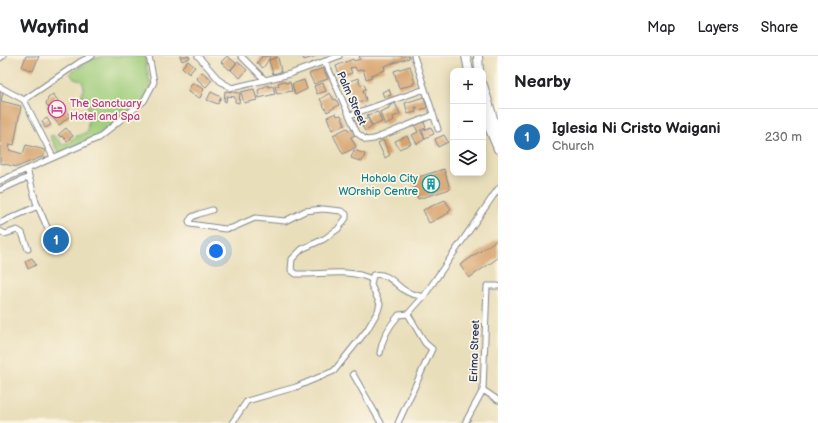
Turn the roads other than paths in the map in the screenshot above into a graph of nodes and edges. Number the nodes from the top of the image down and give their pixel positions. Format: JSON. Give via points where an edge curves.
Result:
{"nodes":[{"id":1,"x":3,"y":56,"type":"edge"},
{"id":2,"x":92,"y":56,"type":"edge"},
{"id":3,"x":149,"y":56,"type":"edge"},
{"id":4,"x":198,"y":56,"type":"edge"},
{"id":5,"x":241,"y":56,"type":"edge"},
{"id":6,"x":338,"y":56,"type":"edge"},
{"id":7,"x":414,"y":56,"type":"edge"},
{"id":8,"x":466,"y":56,"type":"edge"},
{"id":9,"x":478,"y":56,"type":"edge"},
{"id":10,"x":0,"y":58,"type":"edge"},
{"id":11,"x":325,"y":61,"type":"junction"},
{"id":12,"x":468,"y":68,"type":"edge"},
{"id":13,"x":479,"y":68,"type":"edge"},
{"id":14,"x":265,"y":80,"type":"junction"},
{"id":15,"x":0,"y":87,"type":"edge"},
{"id":16,"x":425,"y":89,"type":"junction"},
{"id":17,"x":486,"y":95,"type":"edge"},
{"id":18,"x":24,"y":100,"type":"junction"},
{"id":19,"x":350,"y":115,"type":"junction"},
{"id":20,"x":434,"y":115,"type":"junction"},
{"id":21,"x":486,"y":120,"type":"edge"},
{"id":22,"x":438,"y":129,"type":"dead end"},
{"id":23,"x":498,"y":135,"type":"edge"},
{"id":24,"x":498,"y":149,"type":"edge"},
{"id":25,"x":53,"y":157,"type":"junction"},
{"id":26,"x":27,"y":169,"type":"junction"},
{"id":27,"x":29,"y":177,"type":"junction"},
{"id":28,"x":0,"y":180,"type":"edge"},
{"id":29,"x":498,"y":189,"type":"edge"},
{"id":30,"x":0,"y":190,"type":"edge"},
{"id":31,"x":38,"y":206,"type":"junction"},
{"id":32,"x":212,"y":210,"type":"dead end"},
{"id":33,"x":0,"y":223,"type":"edge"},
{"id":34,"x":47,"y":227,"type":"dead end"},
{"id":35,"x":0,"y":231,"type":"edge"},
{"id":36,"x":28,"y":249,"type":"dead end"},
{"id":37,"x":371,"y":279,"type":"junction"},
{"id":38,"x":498,"y":286,"type":"edge"},
{"id":39,"x":423,"y":297,"type":"junction"},
{"id":40,"x":408,"y":314,"type":"junction"},
{"id":41,"x":380,"y":354,"type":"dead end"},
{"id":42,"x":353,"y":374,"type":"dead end"},
{"id":43,"x":483,"y":390,"type":"junction"},
{"id":44,"x":498,"y":400,"type":"edge"},
{"id":45,"x":232,"y":423,"type":"edge"},
{"id":46,"x":381,"y":423,"type":"edge"},
{"id":47,"x":398,"y":423,"type":"edge"},
{"id":48,"x":465,"y":423,"type":"edge"}],
"edges":[{"from":1,"to":10,"type":"street"},
{"from":2,"to":18,"type":"street"},
{"from":3,"to":25,"type":"street","via":[[154,82],[144,101],[98,138]]},
{"from":4,"to":14,"type":"street","via":[[220,81],[232,88]]},
{"from":5,"to":14,"type":"street"},
{"from":6,"to":11,"type":"street"},
{"from":7,"to":16,"type":"street"},
{"from":8,"to":12,"type":"main road"},
{"from":9,"to":13,"type":"main road"},
{"from":11,"to":14,"type":"street"},
{"from":11,"to":19,"type":"street","name":"Palm Street"},
{"from":15,"to":18,"type":"street"},
{"from":16,"to":19,"type":"street"},
{"from":16,"to":20,"type":"street"},
{"from":17,"to":23,"type":"main road"},
{"from":18,"to":25,"type":"street"},
{"from":19,"to":20,"type":"street","name":"Palm Street","via":[[357,133],[366,140]]},
{"from":20,"to":22,"type":"street"},
{"from":21,"to":24,"type":"main road"},
{"from":25,"to":26,"type":"street"},
{"from":26,"to":27,"type":"street"},
{"from":26,"to":28,"type":"street"},
{"from":27,"to":30,"type":"street"},
{"from":27,"to":31,"type":"street"},
{"from":29,"to":39,"type":"street"},
{"from":31,"to":33,"type":"street"},
{"from":31,"to":34,"type":"street"},
{"from":32,"to":37,"type":"street","via":[[188,221],[190,224],[225,229],[255,218],[285,221],[305,211],[340,211],[346,214],[346,218],[338,229],[302,249],[292,258],[291,270],[296,274],[334,273],[363,275]]},
{"from":35,"to":36,"type":"street","via":[[5,234],[17,230],[22,233]]},
{"from":37,"to":39,"type":"street","via":[[373,275],[379,274],[394,281],[405,291]]},
{"from":37,"to":45,"type":"street","via":[[371,285],[380,304],[378,312],[334,371],[296,387],[247,402]]},
{"from":38,"to":43,"type":"street","name":"Erima Street","via":[[487,286]]},
{"from":39,"to":40,"type":"street"},
{"from":40,"to":41,"type":"street","via":[[399,315],[392,322],[384,336]]},
{"from":40,"to":47,"type":"street","via":[[432,350]]},
{"from":42,"to":46,"type":"street"},
{"from":43,"to":44,"type":"street"},
{"from":43,"to":48,"type":"street","name":"Erima Street"}]}
